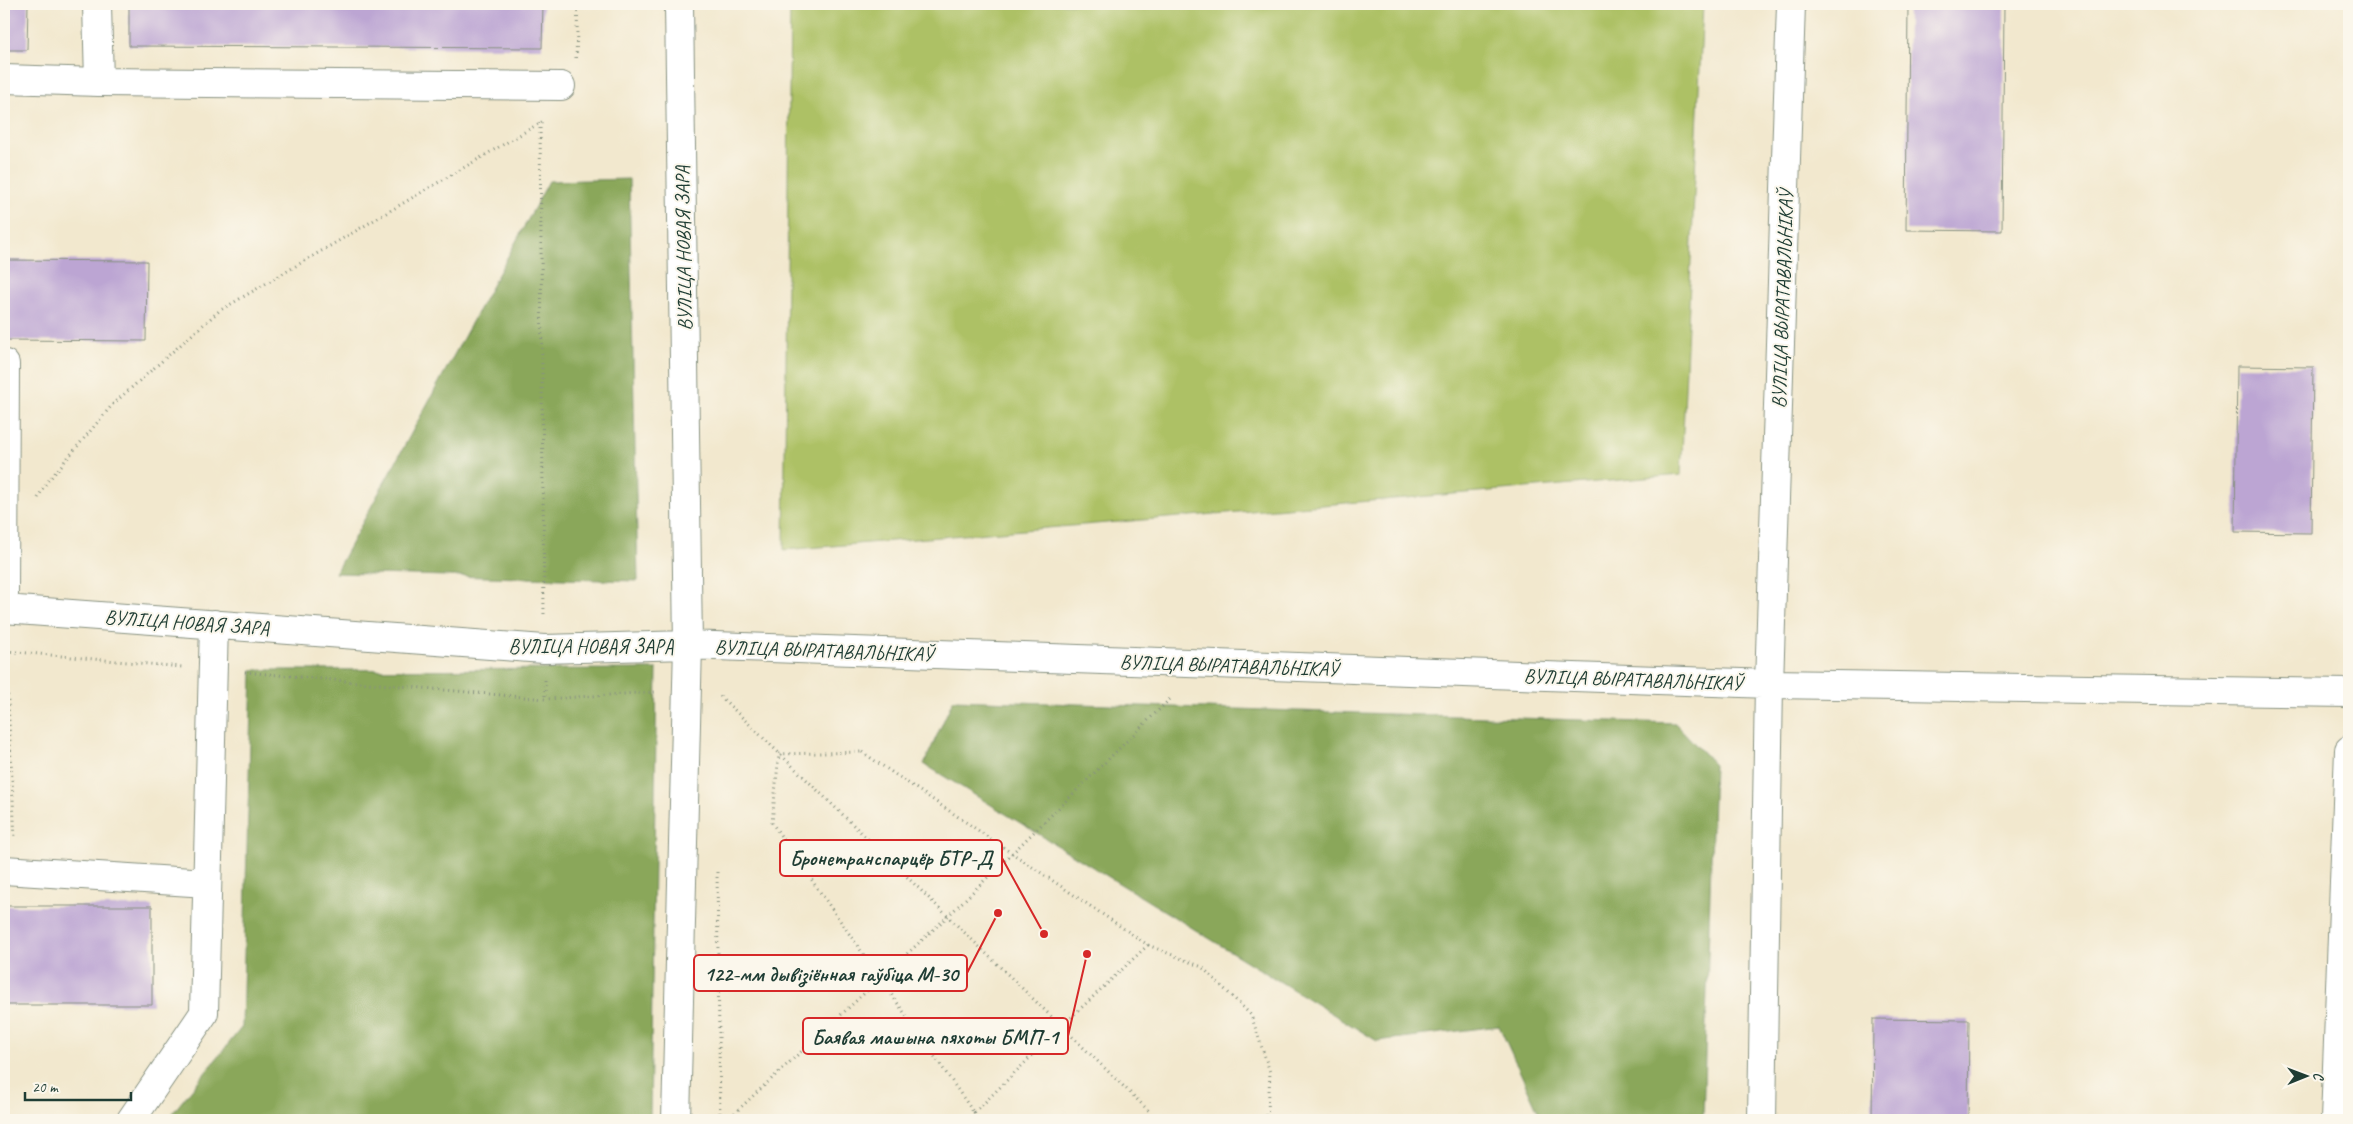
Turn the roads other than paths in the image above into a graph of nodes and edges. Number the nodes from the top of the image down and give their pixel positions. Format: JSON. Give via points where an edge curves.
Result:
{"nodes":[{"id":1,"x":98,"y":4,"type":"edge"},
{"id":2,"x":679,"y":4,"type":"edge"},
{"id":3,"x":1791,"y":4,"type":"edge"},
{"id":4,"x":569,"y":76,"type":"road end"},
{"id":5,"x":4,"y":79,"type":"edge"},
{"id":6,"x":99,"y":82,"type":"junction"},
{"id":7,"x":5,"y":364,"type":"dead end"},
{"id":8,"x":4,"y":595,"type":"edge"},
{"id":9,"x":4,"y":620,"type":"edge"},
{"id":10,"x":214,"y":624,"type":"junction"},
{"id":11,"x":688,"y":645,"type":"junction"},
{"id":12,"x":1769,"y":684,"type":"junction"},
{"id":13,"x":2349,"y":692,"type":"edge"},
{"id":14,"x":2349,"y":750,"type":"edge"},
{"id":15,"x":10,"y":858,"type":"edge"},
{"id":16,"x":207,"y":883,"type":"junction"},
{"id":17,"x":131,"y":1120,"type":"edge"},
{"id":18,"x":676,"y":1120,"type":"edge"},
{"id":19,"x":1762,"y":1120,"type":"edge"},
{"id":20,"x":2335,"y":1120,"type":"edge"}],
"edges":[{"from":1,"to":6,"type":"street"},
{"from":2,"to":11,"type":"street","name":"ВУЛІЦА НОВАЯ ЗАРА"},
{"from":3,"to":12,"type":"street","name":"ВУЛІЦА ВЫРАТАВАЛЬНІКАЎ"},
{"from":4,"to":6,"type":"street"},
{"from":5,"to":6,"type":"street"},
{"from":7,"to":8,"type":"street"},
{"from":9,"to":10,"type":"street","name":"ВУЛІЦА НОВАЯ ЗАРА"},
{"from":10,"to":11,"type":"street","name":"ВУЛІЦА НОВАЯ ЗАРА","via":[[544,649]]},
{"from":10,"to":16,"type":"street"},
{"from":11,"to":12,"type":"street","name":"ВУЛІЦА ВЫРАТАВАЛЬНІКАЎ"},
{"from":11,"to":18,"type":"street"},
{"from":12,"to":13,"type":"street"},
{"from":12,"to":19,"type":"street","name":"ВУЛІЦА ВЫРАТАВАЛЬНІКАЎ"},
{"from":14,"to":20,"type":"street"},
{"from":15,"to":16,"type":"street"},
{"from":16,"to":17,"type":"street","via":[[204,1013]]}]}
